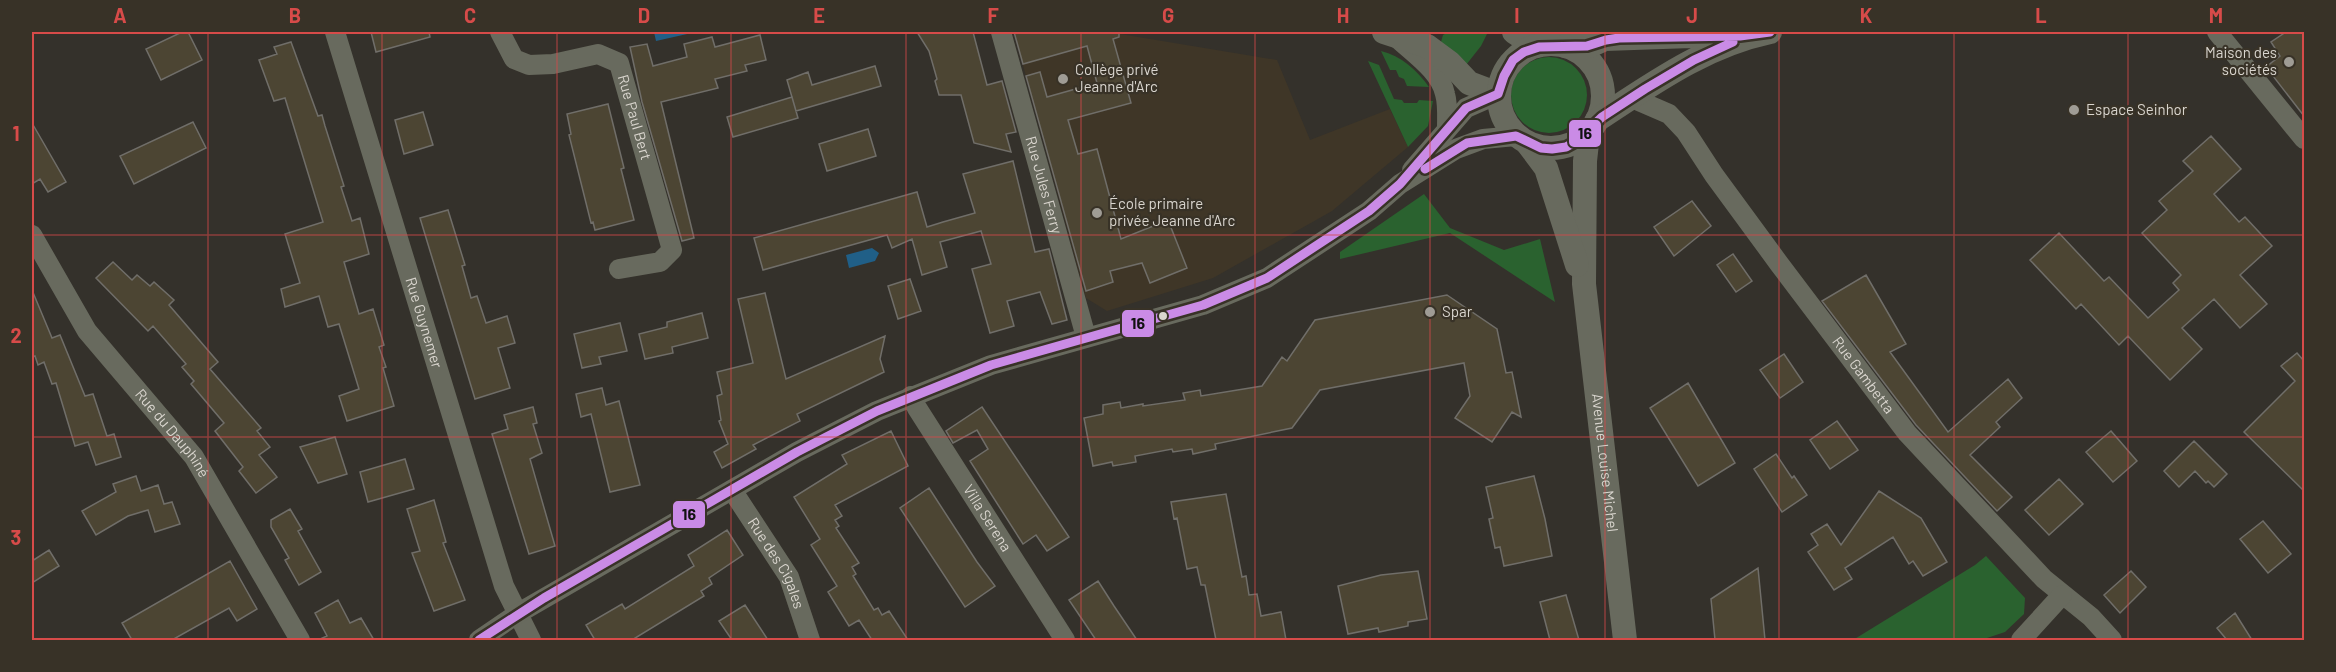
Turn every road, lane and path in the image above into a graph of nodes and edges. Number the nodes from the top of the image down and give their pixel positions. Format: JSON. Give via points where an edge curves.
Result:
{"nodes":[{"id":1,"x":335,"y":32,"type":"edge"},
{"id":2,"x":500,"y":32,"type":"edge"},
{"id":3,"x":1001,"y":32,"type":"edge"},
{"id":4,"x":1514,"y":32,"type":"edge"},
{"id":5,"x":1770,"y":32,"type":"edge"},
{"id":6,"x":2217,"y":32,"type":"edge"},
{"id":7,"x":1389,"y":33,"type":"edge"},
{"id":8,"x":1745,"y":37,"type":"junction"},
{"id":9,"x":1535,"y":46,"type":"junction"},
{"id":10,"x":1566,"y":46,"type":"junction"},
{"id":11,"x":1498,"y":94,"type":"junction"},
{"id":12,"x":1632,"y":98,"type":"junction"},
{"id":13,"x":1592,"y":127,"type":"junction"},
{"id":14,"x":1447,"y":128,"type":"junction"},
{"id":15,"x":2304,"y":139,"type":"edge"},
{"id":16,"x":1522,"y":140,"type":"junction"},
{"id":17,"x":1400,"y":184,"type":"junction"},
{"id":18,"x":32,"y":235,"type":"edge"},
{"id":19,"x":619,"y":269,"type":"dead end"},
{"id":20,"x":1584,"y":284,"type":"junction"},
{"id":21,"x":1086,"y":337,"type":"junction"},
{"id":22,"x":911,"y":396,"type":"junction"},
{"id":23,"x":732,"y":490,"type":"junction"},
{"id":24,"x":2062,"y":595,"type":"junction"},
{"id":25,"x":517,"y":614,"type":"junction"},
{"id":26,"x":300,"y":640,"type":"edge"},
{"id":27,"x":479,"y":640,"type":"edge"},
{"id":28,"x":531,"y":640,"type":"edge"},
{"id":29,"x":810,"y":640,"type":"edge"},
{"id":30,"x":1065,"y":640,"type":"edge"},
{"id":31,"x":1625,"y":640,"type":"edge"},
{"id":32,"x":2021,"y":640,"type":"edge"},
{"id":33,"x":2112,"y":640,"type":"edge"}],
"edges":[{"from":1,"to":25,"type":"street","name":"Rue Guynemer","via":[[504,586]]},
{"from":2,"to":19,"type":"street","name":"Rue Paul Bert","via":[[514,59],[529,65],[598,54],[619,63],[672,250],[660,262]]},
{"from":3,"to":21,"type":"street","name":"Rue Jules Ferry"},
{"from":4,"to":9,"type":"street"},
{"from":5,"to":8,"type":"street"},
{"from":6,"to":15,"type":"street"},
{"from":7,"to":11,"type":"street","via":[[1427,46],[1469,83]]},
{"from":7,"to":14,"type":"street","via":[[1441,83]]},
{"from":8,"to":10,"type":"street","via":[[1605,39],[1590,45]]},
{"from":8,"to":12,"type":"street","via":[[1699,56]]},
{"from":9,"to":10,"type":"street"},
{"from":9,"to":11,"type":"street","via":[[1509,64]]},
{"from":10,"to":13,"type":"street","via":[[1591,63],[1599,76],[1602,106]]},
{"from":11,"to":14,"type":"street","via":[[1466,108]]},
{"from":11,"to":16,"type":"street","via":[[1502,116]]},
{"from":12,"to":13,"type":"street"},
{"from":12,"to":24,"type":"street","name":"Rue Gambetta","via":[[1669,114],[1686,132],[1907,433]]},
{"from":13,"to":16,"type":"street","via":[[1574,143],[1558,148],[1542,148]]},
{"from":13,"to":20,"type":"street","name":"Avenue Louise Michel","via":[[1585,161]]},
{"from":14,"to":17,"type":"street"},
{"from":16,"to":17,"type":"street","via":[[1467,143]]},
{"from":16,"to":20,"type":"street","name":"Avenue Louise Michel","via":[[1546,168]]},
{"from":17,"to":21,"type":"street","via":[[1369,211],[1267,278],[1203,305]]},
{"from":18,"to":26,"type":"street","name":"Rue du Dauphiné","via":[[87,331],[194,457]]},
{"from":20,"to":31,"type":"street","name":"Avenue Louise Michel"},
{"from":21,"to":22,"type":"street","via":[[991,365]]},
{"from":22,"to":23,"type":"street","via":[[841,428]]},
{"from":22,"to":30,"type":"street","name":"Villa Serena"},
{"from":23,"to":25,"type":"street"},
{"from":23,"to":29,"type":"street","name":"Rue des Cigales","via":[[789,578]]},
{"from":24,"to":32,"type":"street"},
{"from":24,"to":33,"type":"street","name":"Rue Gambetta","via":[[2091,616]]},
{"from":25,"to":27,"type":"street"},
{"from":25,"to":28,"type":"street","name":"Rue Guynemer"}]}
